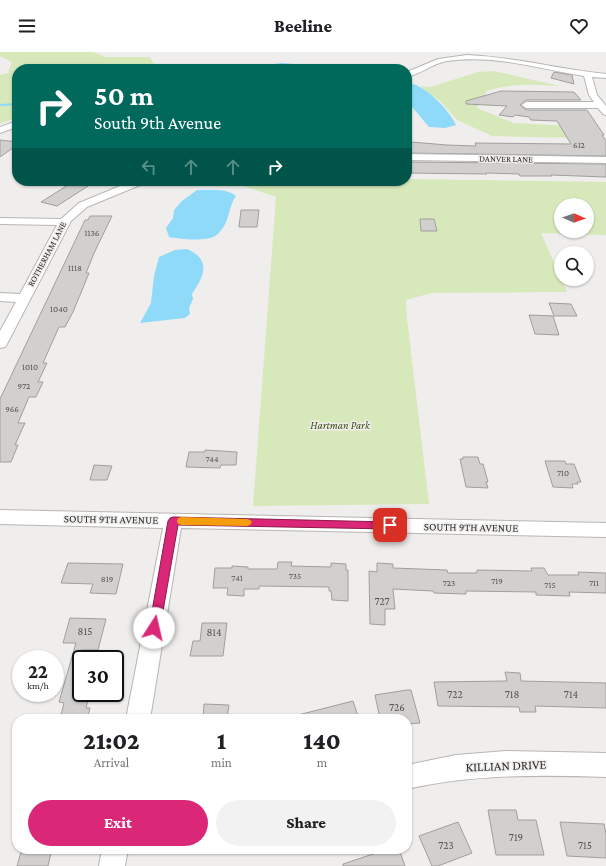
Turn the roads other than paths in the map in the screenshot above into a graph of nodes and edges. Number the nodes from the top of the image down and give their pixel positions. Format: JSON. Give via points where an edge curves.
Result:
{"nodes":[{"id":1,"x":412,"y":73,"type":"edge"},
{"id":2,"x":588,"y":75,"type":"junction"},
{"id":3,"x":606,"y":76,"type":"edge"},
{"id":4,"x":526,"y":105,"type":"dead end"},
{"id":5,"x":603,"y":109,"type":"edge"},
{"id":6,"x":12,"y":126,"type":"edge"},
{"id":7,"x":0,"y":130,"type":"edge"},
{"id":8,"x":412,"y":157,"type":"edge"},
{"id":9,"x":606,"y":160,"type":"edge"},
{"id":10,"x":129,"y":186,"type":"edge"},
{"id":11,"x":0,"y":221,"type":"edge"},
{"id":12,"x":63,"y":222,"type":"junction"},
{"id":13,"x":0,"y":297,"type":"edge"},
{"id":14,"x":24,"y":298,"type":"junction"},
{"id":15,"x":0,"y":344,"type":"edge"},
{"id":16,"x":0,"y":517,"type":"edge"},
{"id":17,"x":173,"y":521,"type":"junction"},
{"id":18,"x":606,"y":530,"type":"edge"},
{"id":19,"x":139,"y":714,"type":"edge"},
{"id":20,"x":606,"y":765,"type":"edge"},
{"id":21,"x":412,"y":776,"type":"edge"},
{"id":22,"x":114,"y":854,"type":"edge"},
{"id":23,"x":112,"y":866,"type":"edge"}],
"edges":[{"from":1,"to":2,"type":"street","via":[[439,61],[476,56],[522,60]]},
{"from":2,"to":3,"type":"street"},
{"from":2,"to":5,"type":"street","via":[[592,95]]},
{"from":4,"to":5,"type":"street"},
{"from":6,"to":7,"type":"street"},
{"from":8,"to":9,"type":"street","name":"DANVER LANE"},
{"from":10,"to":12,"type":"street","name":"ROTHERHAM LANE","via":[[82,205]]},
{"from":11,"to":12,"type":"street"},
{"from":12,"to":14,"type":"street","name":"ROTHERHAM LANE"},
{"from":13,"to":14,"type":"street"},
{"from":14,"to":15,"type":"street","name":"ROTHERHAM LANE"},
{"from":16,"to":17,"type":"street","name":"SOUTH 9TH AVENUE"},
{"from":17,"to":18,"type":"street","name":"SOUTH 9TH AVENUE"},
{"from":17,"to":19,"type":"street"},
{"from":20,"to":21,"type":"street","name":"KILLIAN DRIVE","via":[[488,764]]},
{"from":22,"to":23,"type":"street"}]}
